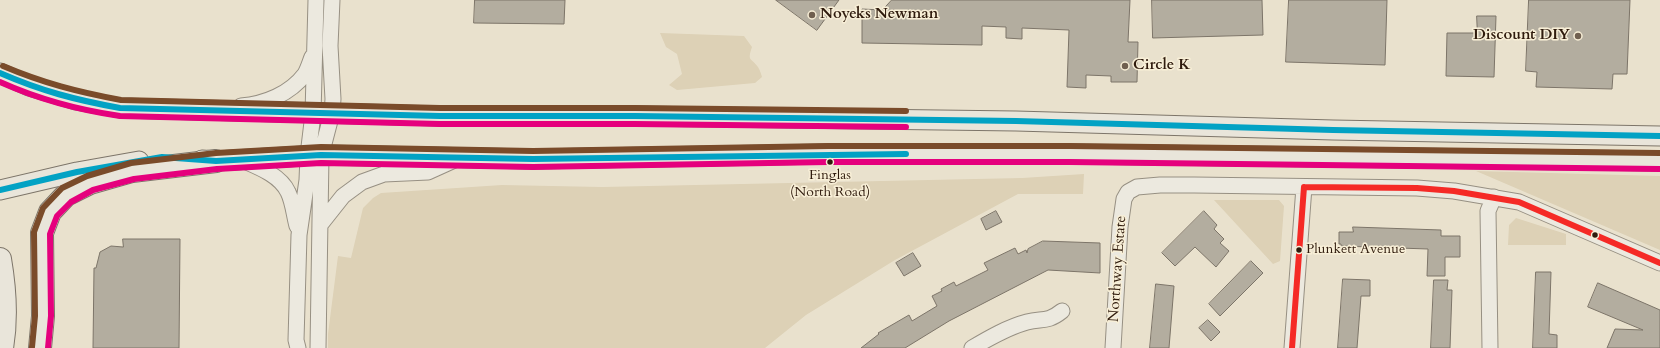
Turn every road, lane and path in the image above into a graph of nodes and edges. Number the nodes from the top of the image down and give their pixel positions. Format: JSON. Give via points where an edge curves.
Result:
{"nodes":[{"id":1,"x":316,"y":0,"type":"edge"},
{"id":2,"x":332,"y":0,"type":"edge"},
{"id":3,"x":316,"y":16,"type":"junction"},
{"id":4,"x":0,"y":73,"type":"edge"},
{"id":5,"x":206,"y":110,"type":"junction"},
{"id":6,"x":332,"y":113,"type":"junction"},
{"id":7,"x":313,"y":114,"type":"junction"},
{"id":8,"x":1660,"y":136,"type":"edge"},
{"id":9,"x":314,"y":155,"type":"junction"},
{"id":10,"x":460,"y":158,"type":"junction"},
{"id":11,"x":241,"y":159,"type":"junction"},
{"id":12,"x":216,"y":161,"type":"junction"},
{"id":13,"x":1660,"y":161,"type":"edge"},
{"id":14,"x":1304,"y":187,"type":"junction"},
{"id":15,"x":0,"y":190,"type":"edge"},
{"id":16,"x":1494,"y":197,"type":"junction"},
{"id":17,"x":320,"y":225,"type":"junction"},
{"id":18,"x":299,"y":234,"type":"junction"},
{"id":19,"x":0,"y":259,"type":"edge"},
{"id":20,"x":1660,"y":263,"type":"edge"},
{"id":21,"x":1062,"y":311,"type":"dead end"},
{"id":22,"x":2,"y":348,"type":"edge"},
{"id":23,"x":40,"y":348,"type":"edge"},
{"id":24,"x":298,"y":348,"type":"edge"},
{"id":25,"x":318,"y":348,"type":"edge"},
{"id":26,"x":972,"y":348,"type":"edge"},
{"id":27,"x":1112,"y":348,"type":"edge"},
{"id":28,"x":1292,"y":348,"type":"edge"},
{"id":29,"x":1490,"y":348,"type":"edge"}],
"edges":[{"from":1,"to":3,"type":"street"},
{"from":2,"to":6,"type":"street"},
{"from":3,"to":5,"type":"street","via":[[313,54],[305,73],[295,85],[277,97],[251,105]]},
{"from":3,"to":7,"type":"street"},
{"from":4,"to":5,"type":"main road","via":[[29,86],[120,108]]},
{"from":5,"to":7,"type":"main road"},
{"from":6,"to":7,"type":"main road"},
{"from":6,"to":8,"type":"main road","via":[[1001,121]]},
{"from":6,"to":9,"type":"street"},
{"from":7,"to":9,"type":"street"},
{"from":9,"to":10,"type":"main road"},
{"from":9,"to":11,"type":"main road"},
{"from":9,"to":17,"type":"street"},
{"from":9,"to":18,"type":"street","via":[[307,180]]},
{"from":10,"to":13,"type":"main road","via":[[1069,154]]},
{"from":10,"to":17,"type":"street","via":[[428,172],[384,174],[362,182],[343,196]]},
{"from":11,"to":12,"type":"main road"},
{"from":11,"to":18,"type":"street","via":[[274,176],[283,184],[289,193]]},
{"from":12,"to":15,"type":"main road","via":[[162,157],[77,172]]},
{"from":12,"to":23,"type":"highway","via":[[132,171],[90,183],[66,195],[50,212],[42,234],[44,316]]},
{"from":14,"to":16,"type":"street","via":[[1417,188]]},
{"from":14,"to":27,"type":"street","name":"Northway Estate","via":[[1160,185],[1137,187],[1128,192],[1124,199],[1120,228]]},
{"from":14,"to":28,"type":"street"},
{"from":16,"to":20,"type":"street","via":[[1519,202]]},
{"from":16,"to":29,"type":"street","via":[[1488,211]]},
{"from":17,"to":25,"type":"street"},
{"from":18,"to":24,"type":"street","via":[[296,340]]},
{"from":19,"to":22,"type":"highway","via":[[4,285]]},
{"from":21,"to":26,"type":"street","via":[[1044,320],[1027,322]]}]}
